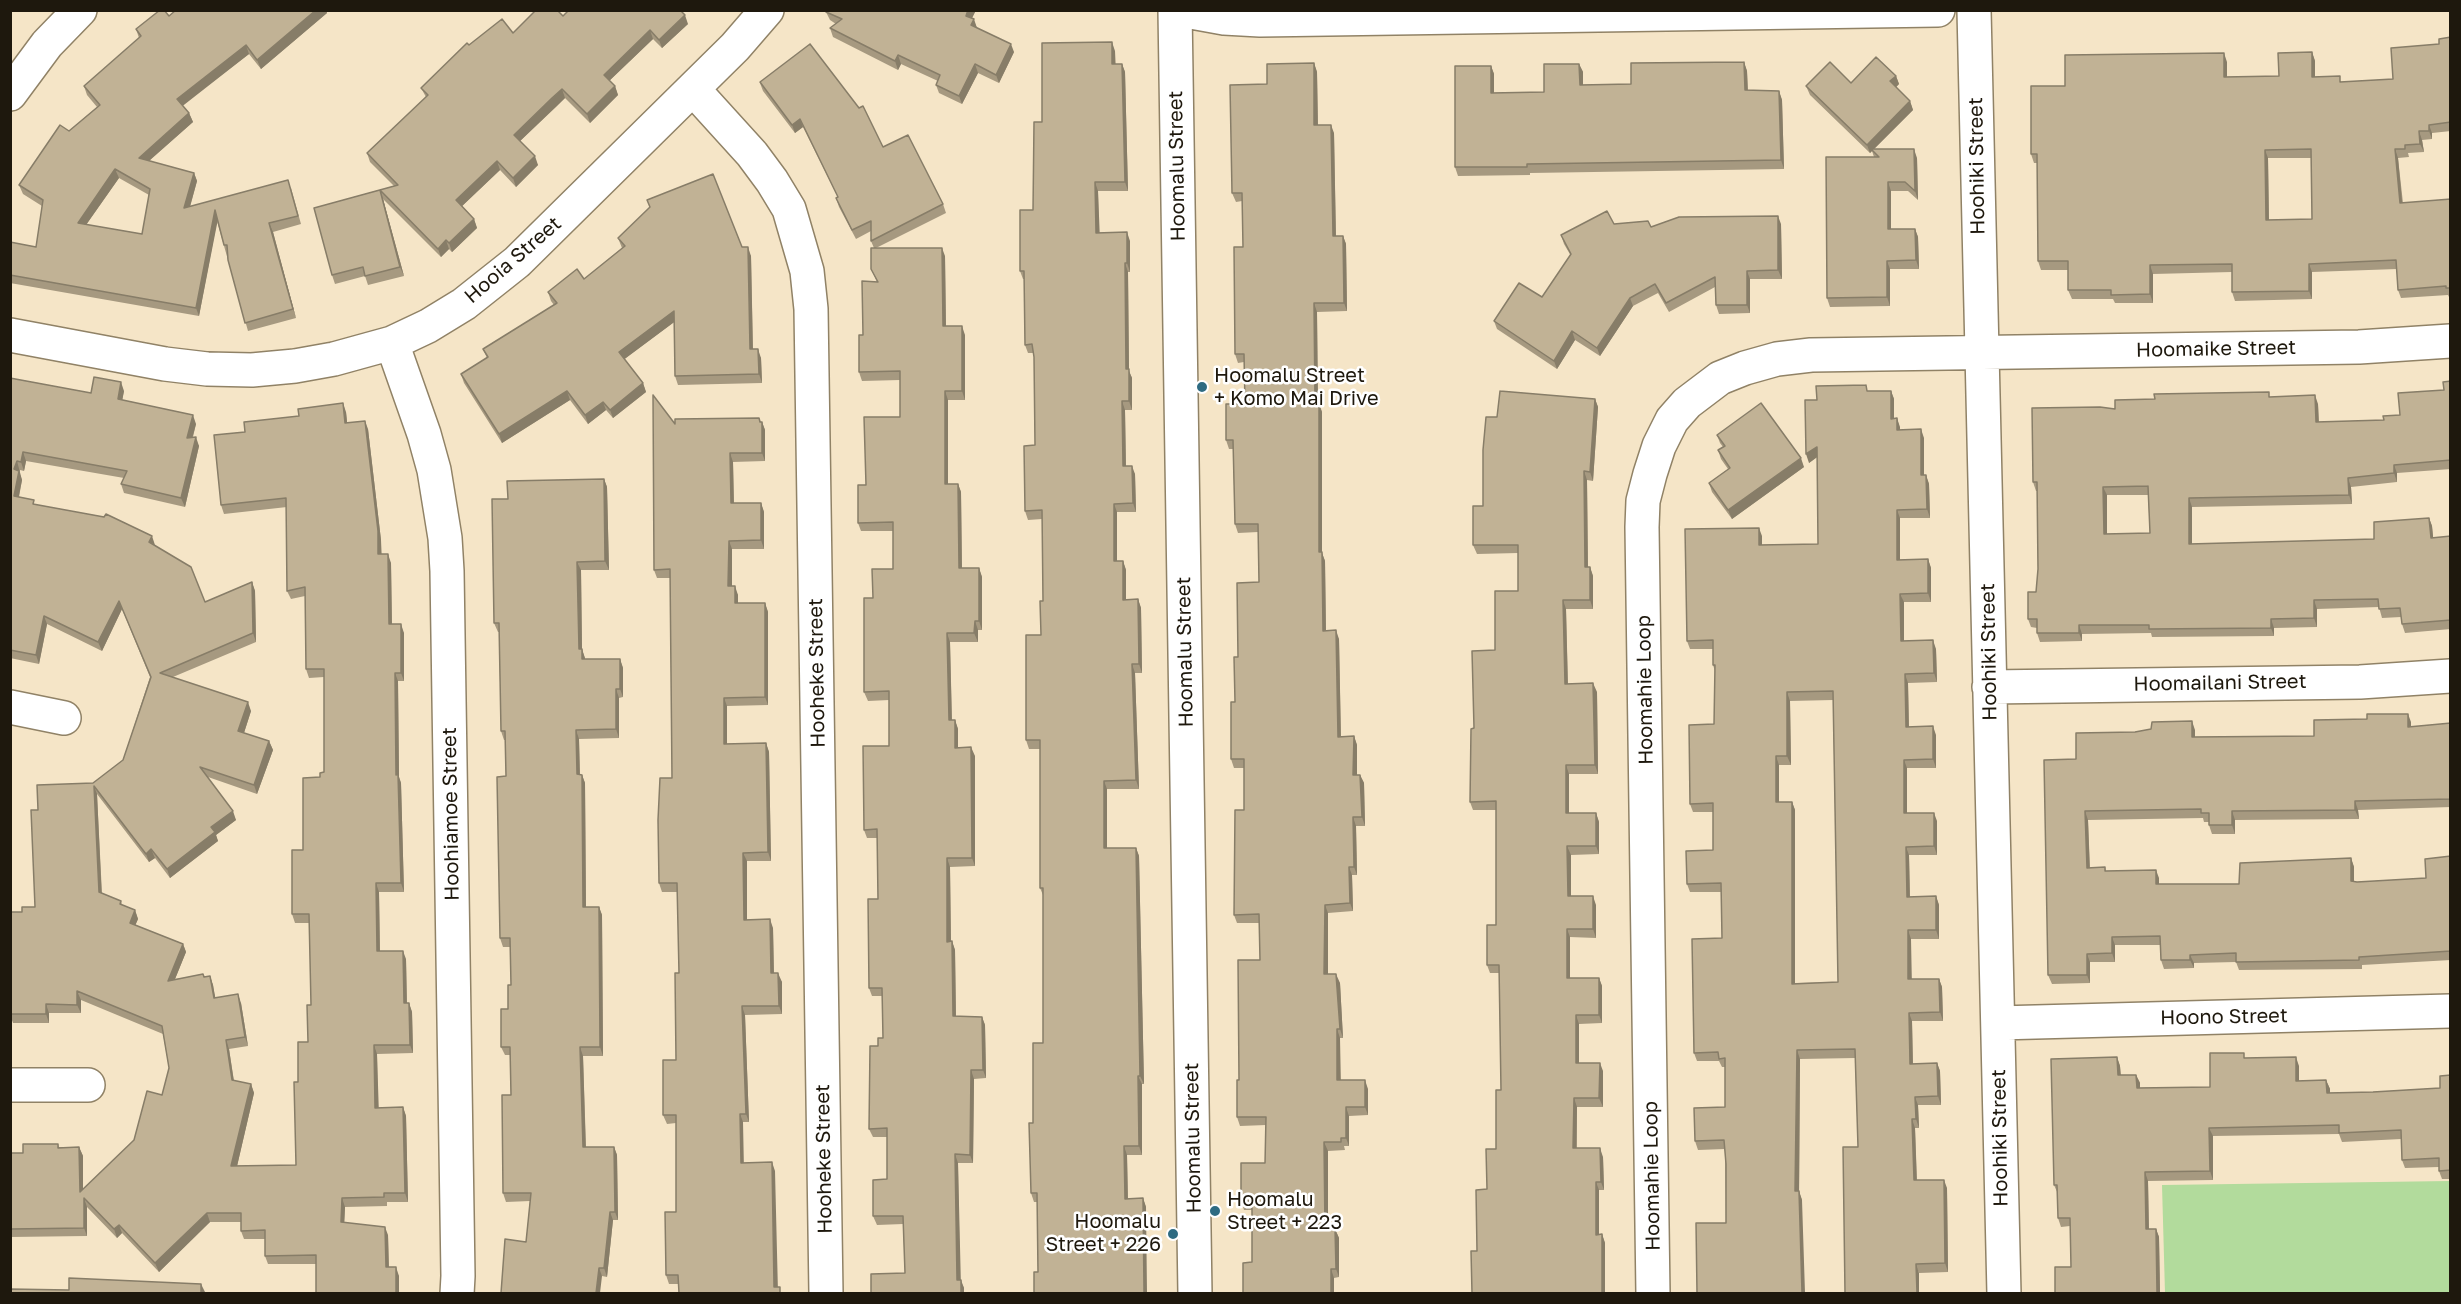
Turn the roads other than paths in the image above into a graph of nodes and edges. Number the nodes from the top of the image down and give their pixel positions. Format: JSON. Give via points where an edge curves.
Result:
{"nodes":[{"id":1,"x":80,"y":10,"type":"edge"},
{"id":2,"x":767,"y":10,"type":"edge"},
{"id":3,"x":1175,"y":10,"type":"edge"},
{"id":4,"x":1180,"y":10,"type":"edge"},
{"id":5,"x":1938,"y":10,"type":"edge"},
{"id":6,"x":1974,"y":10,"type":"edge"},
{"id":7,"x":693,"y":89,"type":"junction"},
{"id":8,"x":10,"y":94,"type":"edge"},
{"id":9,"x":10,"y":335,"type":"edge"},
{"id":10,"x":2451,"y":341,"type":"edge"},
{"id":11,"x":392,"y":343,"type":"junction"},
{"id":12,"x":1981,"y":352,"type":"junction"},
{"id":13,"x":2451,"y":676,"type":"edge"},
{"id":14,"x":1989,"y":687,"type":"junction"},
{"id":15,"x":10,"y":707,"type":"edge"},
{"id":16,"x":64,"y":718,"type":"dead end"},
{"id":17,"x":2451,"y":1011,"type":"edge"},
{"id":18,"x":1998,"y":1023,"type":"junction"},
{"id":19,"x":10,"y":1085,"type":"edge"},
{"id":20,"x":88,"y":1085,"type":"dead end"},
{"id":21,"x":457,"y":1293,"type":"edge"},
{"id":22,"x":826,"y":1293,"type":"edge"},
{"id":23,"x":1195,"y":1293,"type":"edge"},
{"id":24,"x":1653,"y":1293,"type":"edge"},
{"id":25,"x":2004,"y":1293,"type":"edge"}],
"edges":[{"from":1,"to":8,"type":"street","via":[[47,44]]},
{"from":2,"to":7,"type":"street","name":"Hooia Street"},
{"from":3,"to":23,"type":"street","name":"Hoomalu Street"},
{"from":4,"to":5,"type":"street","via":[[1260,20]]},
{"from":6,"to":12,"type":"street","name":"Hoohiki Street"},
{"from":7,"to":11,"type":"street","name":"Hooia Street","via":[[491,284],[437,320]]},
{"from":7,"to":22,"type":"street","name":"Hooheke Street","via":[[752,154],[789,209],[807,271],[811,309]]},
{"from":9,"to":11,"type":"street","name":"Hooia Street","via":[[165,364],[252,370],[334,359]]},
{"from":10,"to":12,"type":"street","name":"Hoomaike Street","via":[[2359,347]]},
{"from":11,"to":21,"type":"street","name":"Hoohiamoe Street","via":[[434,470],[447,571]]},
{"from":12,"to":14,"type":"street","name":"Hoohiki Street"},
{"from":12,"to":24,"type":"street","name":"Hoomahie Loop","via":[[1811,355],[1745,368],[1720,378],[1687,403],[1672,420],[1659,446],[1644,501],[1642,527]]},
{"from":13,"to":14,"type":"street","name":"Hoomailani Street","via":[[2360,682]]},
{"from":14,"to":18,"type":"street","name":"Hoohiki Street"},
{"from":15,"to":16,"type":"street"},
{"from":17,"to":18,"type":"street","name":"Hoono Street"},
{"from":18,"to":25,"type":"street","name":"Hoohiki Street"},
{"from":19,"to":20,"type":"street"}]}
